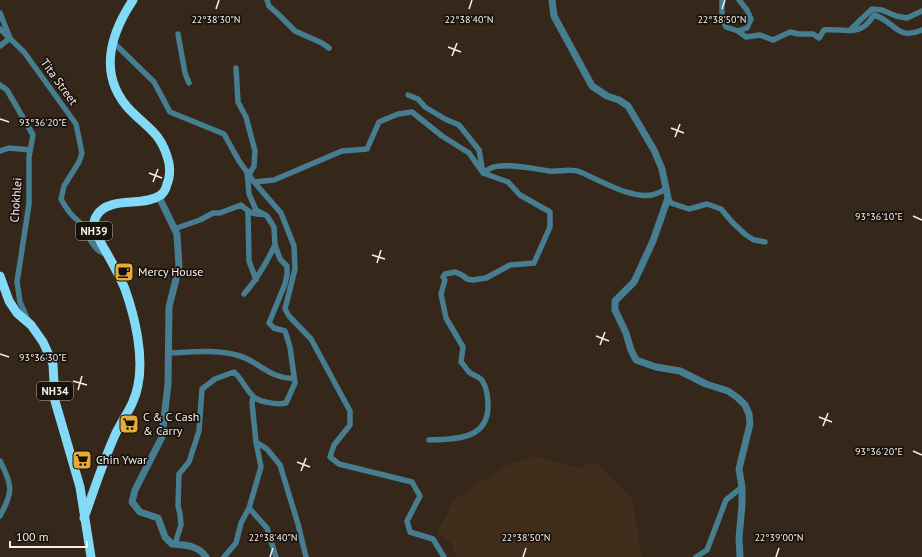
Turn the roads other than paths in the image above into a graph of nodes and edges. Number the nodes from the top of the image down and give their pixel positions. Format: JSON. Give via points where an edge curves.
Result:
{"nodes":[{"id":1,"x":133,"y":0,"type":"edge"},
{"id":2,"x":267,"y":0,"type":"edge"},
{"id":3,"x":552,"y":0,"type":"edge"},
{"id":4,"x":722,"y":0,"type":"edge"},
{"id":5,"x":739,"y":0,"type":"edge"},
{"id":6,"x":922,"y":11,"type":"edge"},
{"id":7,"x":0,"y":13,"type":"edge"},
{"id":8,"x":0,"y":28,"type":"edge"},
{"id":9,"x":922,"y":30,"type":"edge"},
{"id":10,"x":738,"y":31,"type":"junction"},
{"id":11,"x":850,"y":31,"type":"junction"},
{"id":12,"x":178,"y":34,"type":"dead end"},
{"id":13,"x":10,"y":38,"type":"junction"},
{"id":14,"x":113,"y":42,"type":"junction"},
{"id":15,"x":0,"y":46,"type":"edge"},
{"id":16,"x":328,"y":48,"type":"dead end"},
{"id":17,"x":236,"y":68,"type":"dead end"},
{"id":18,"x":190,"y":83,"type":"dead end"},
{"id":19,"x":0,"y":85,"type":"edge"},
{"id":20,"x":408,"y":95,"type":"dead end"},
{"id":21,"x":1,"y":149,"type":"edge"},
{"id":22,"x":30,"y":150,"type":"junction"},
{"id":23,"x":248,"y":173,"type":"junction"},
{"id":24,"x":484,"y":173,"type":"junction"},
{"id":25,"x":254,"y":182,"type":"junction"},
{"id":26,"x":666,"y":188,"type":"junction"},
{"id":27,"x":159,"y":197,"type":"junction"},
{"id":28,"x":668,"y":198,"type":"junction"},
{"id":29,"x":248,"y":212,"type":"junction"},
{"id":30,"x":264,"y":214,"type":"junction"},
{"id":31,"x":174,"y":229,"type":"junction"},
{"id":32,"x":765,"y":242,"type":"dead end"},
{"id":33,"x":275,"y":245,"type":"junction"},
{"id":34,"x":106,"y":254,"type":"junction"},
{"id":35,"x":0,"y":276,"type":"edge"},
{"id":36,"x":256,"y":280,"type":"junction"},
{"id":37,"x":244,"y":294,"type":"dead end"},
{"id":38,"x":30,"y":325,"type":"junction"},
{"id":39,"x":168,"y":353,"type":"junction"},
{"id":40,"x":294,"y":378,"type":"junction"},
{"id":41,"x":253,"y":397,"type":"junction"},
{"id":42,"x":429,"y":440,"type":"dead end"},
{"id":43,"x":256,"y":442,"type":"junction"},
{"id":44,"x":0,"y":461,"type":"edge"},
{"id":45,"x":742,"y":487,"type":"junction"},
{"id":46,"x":250,"y":508,"type":"junction"},
{"id":47,"x":0,"y":516,"type":"edge"},
{"id":48,"x":84,"y":518,"type":"junction"},
{"id":49,"x":175,"y":544,"type":"junction"},
{"id":50,"x":91,"y":557,"type":"edge"},
{"id":51,"x":206,"y":557,"type":"edge"},
{"id":52,"x":224,"y":557,"type":"edge"},
{"id":53,"x":276,"y":557,"type":"edge"},
{"id":54,"x":306,"y":557,"type":"edge"},
{"id":55,"x":444,"y":557,"type":"edge"},
{"id":56,"x":696,"y":557,"type":"edge"},
{"id":57,"x":740,"y":557,"type":"edge"}],
"edges":[{"from":1,"to":14,"type":"highway","via":[[124,13]]},
{"from":2,"to":16,"type":"street","via":[[269,6],[295,31],[322,42]]},
{"from":3,"to":26,"type":"street","via":[[554,16],[592,86],[628,106],[654,150],[662,168]]},
{"from":4,"to":10,"type":"street","via":[[722,20],[726,27]]},
{"from":5,"to":10,"type":"street","via":[[751,19],[747,28]]},
{"from":6,"to":11,"type":"street","via":[[907,18],[872,8]]},
{"from":7,"to":13,"type":"street"},
{"from":8,"to":13,"type":"street","name":"Tita Street"},
{"from":9,"to":11,"type":"street","via":[[905,33],[896,30],[882,17],[874,15],[865,25]]},
{"from":10,"to":11,"type":"street","via":[[746,36],[760,35],[773,40],[790,32],[813,34],[819,38],[824,30]]},
{"from":12,"to":18,"type":"street","via":[[185,73]]},
{"from":13,"to":15,"type":"street"},
{"from":13,"to":34,"type":"street","name":"Tita Street","via":[[24,52],[76,124],[82,153],[64,186],[61,199],[71,215],[81,223],[98,250]]},
{"from":14,"to":23,"type":"street","via":[[154,82],[170,112],[224,134]]},
{"from":14,"to":27,"type":"highway","via":[[110,69],[116,91],[130,110],[159,138],[166,153],[169,176]]},
{"from":17,"to":23,"type":"street","via":[[238,102],[246,117],[255,151],[254,166]]},
{"from":19,"to":22,"type":"street","name":"Chokhlei","via":[[7,90],[33,135]]},
{"from":20,"to":24,"type":"street","via":[[459,125],[479,150]]},
{"from":21,"to":22,"type":"street"},
{"from":22,"to":38,"type":"street","name":"Chokhlei","via":[[29,204],[17,282],[20,302]]},
{"from":23,"to":25,"type":"street"},
{"from":23,"to":30,"type":"street","via":[[249,194],[256,210]]},
{"from":24,"to":25,"type":"street","via":[[469,153],[412,112],[398,114],[379,122],[366,149],[342,151],[274,180]]},
{"from":24,"to":26,"type":"street","via":[[492,167],[505,165],[550,171],[578,171],[605,184],[641,196],[658,194]]},
{"from":24,"to":42,"type":"street","via":[[508,182],[520,195],[550,212],[550,227],[534,263],[510,265],[486,278],[473,280],[455,272],[445,274],[441,294],[446,318],[463,347],[461,362],[469,373],[484,382],[488,416],[481,428],[472,435]]},
{"from":25,"to":55,"type":"street","via":[[281,213],[294,246],[296,269],[285,309],[311,339],[350,411],[350,425],[334,445],[330,457],[339,464],[412,482],[420,496],[407,521],[410,532],[433,539]]},
{"from":26,"to":28,"type":"street"},
{"from":27,"to":31,"type":"street"},
{"from":27,"to":34,"type":"highway","number":"NH39","via":[[113,205],[98,213],[93,228]]},
{"from":28,"to":32,"type":"street","via":[[671,203],[689,209],[707,204],[721,209],[746,235]]},
{"from":28,"to":45,"type":"street","via":[[648,253],[634,282],[615,301],[615,310],[636,360],[680,371],[728,391],[745,405],[750,424],[739,469]]},
{"from":29,"to":30,"type":"street","via":[[255,215]]},
{"from":29,"to":31,"type":"street","via":[[241,205]]},
{"from":29,"to":36,"type":"street","via":[[249,261]]},
{"from":30,"to":33,"type":"street","via":[[274,227]]},
{"from":31,"to":39,"type":"street","via":[[177,234],[180,266],[169,307]]},
{"from":33,"to":36,"type":"street"},
{"from":33,"to":40,"type":"street","via":[[280,259],[287,266],[287,275],[269,323],[284,332],[290,347]]},
{"from":34,"to":48,"type":"highway","number":"NH39","via":[[125,289],[133,315],[139,354],[139,378],[134,401],[114,437]]},
{"from":35,"to":38,"type":"highway","number":"NH34","via":[[10,301]]},
{"from":36,"to":37,"type":"street"},
{"from":38,"to":48,"type":"highway","number":"NH34","via":[[43,342],[53,364],[55,401],[80,487]]},
{"from":39,"to":40,"type":"street","via":[[214,351],[245,358],[276,376]]},
{"from":39,"to":49,"type":"street","via":[[168,384],[162,437],[135,490],[132,502],[140,512],[158,518],[165,537]]},
{"from":40,"to":41,"type":"street","via":[[295,383],[286,403],[274,404]]},
{"from":41,"to":43,"type":"street"},
{"from":41,"to":49,"type":"street","via":[[234,372],[215,379],[202,389],[199,431],[189,462],[179,474],[178,506],[181,525]]},
{"from":43,"to":46,"type":"street","via":[[262,467]]},
{"from":43,"to":54,"type":"street","via":[[280,465]]},
{"from":44,"to":47,"type":"street","via":[[11,488]]},
{"from":45,"to":56,"type":"street","via":[[726,500],[707,550]]},
{"from":45,"to":57,"type":"street"},
{"from":46,"to":52,"type":"street","via":[[241,523],[236,543]]},
{"from":46,"to":53,"type":"street","via":[[267,528]]},
{"from":48,"to":50,"type":"highway"},
{"from":49,"to":51,"type":"street","via":[[191,546],[202,551]]}]}
